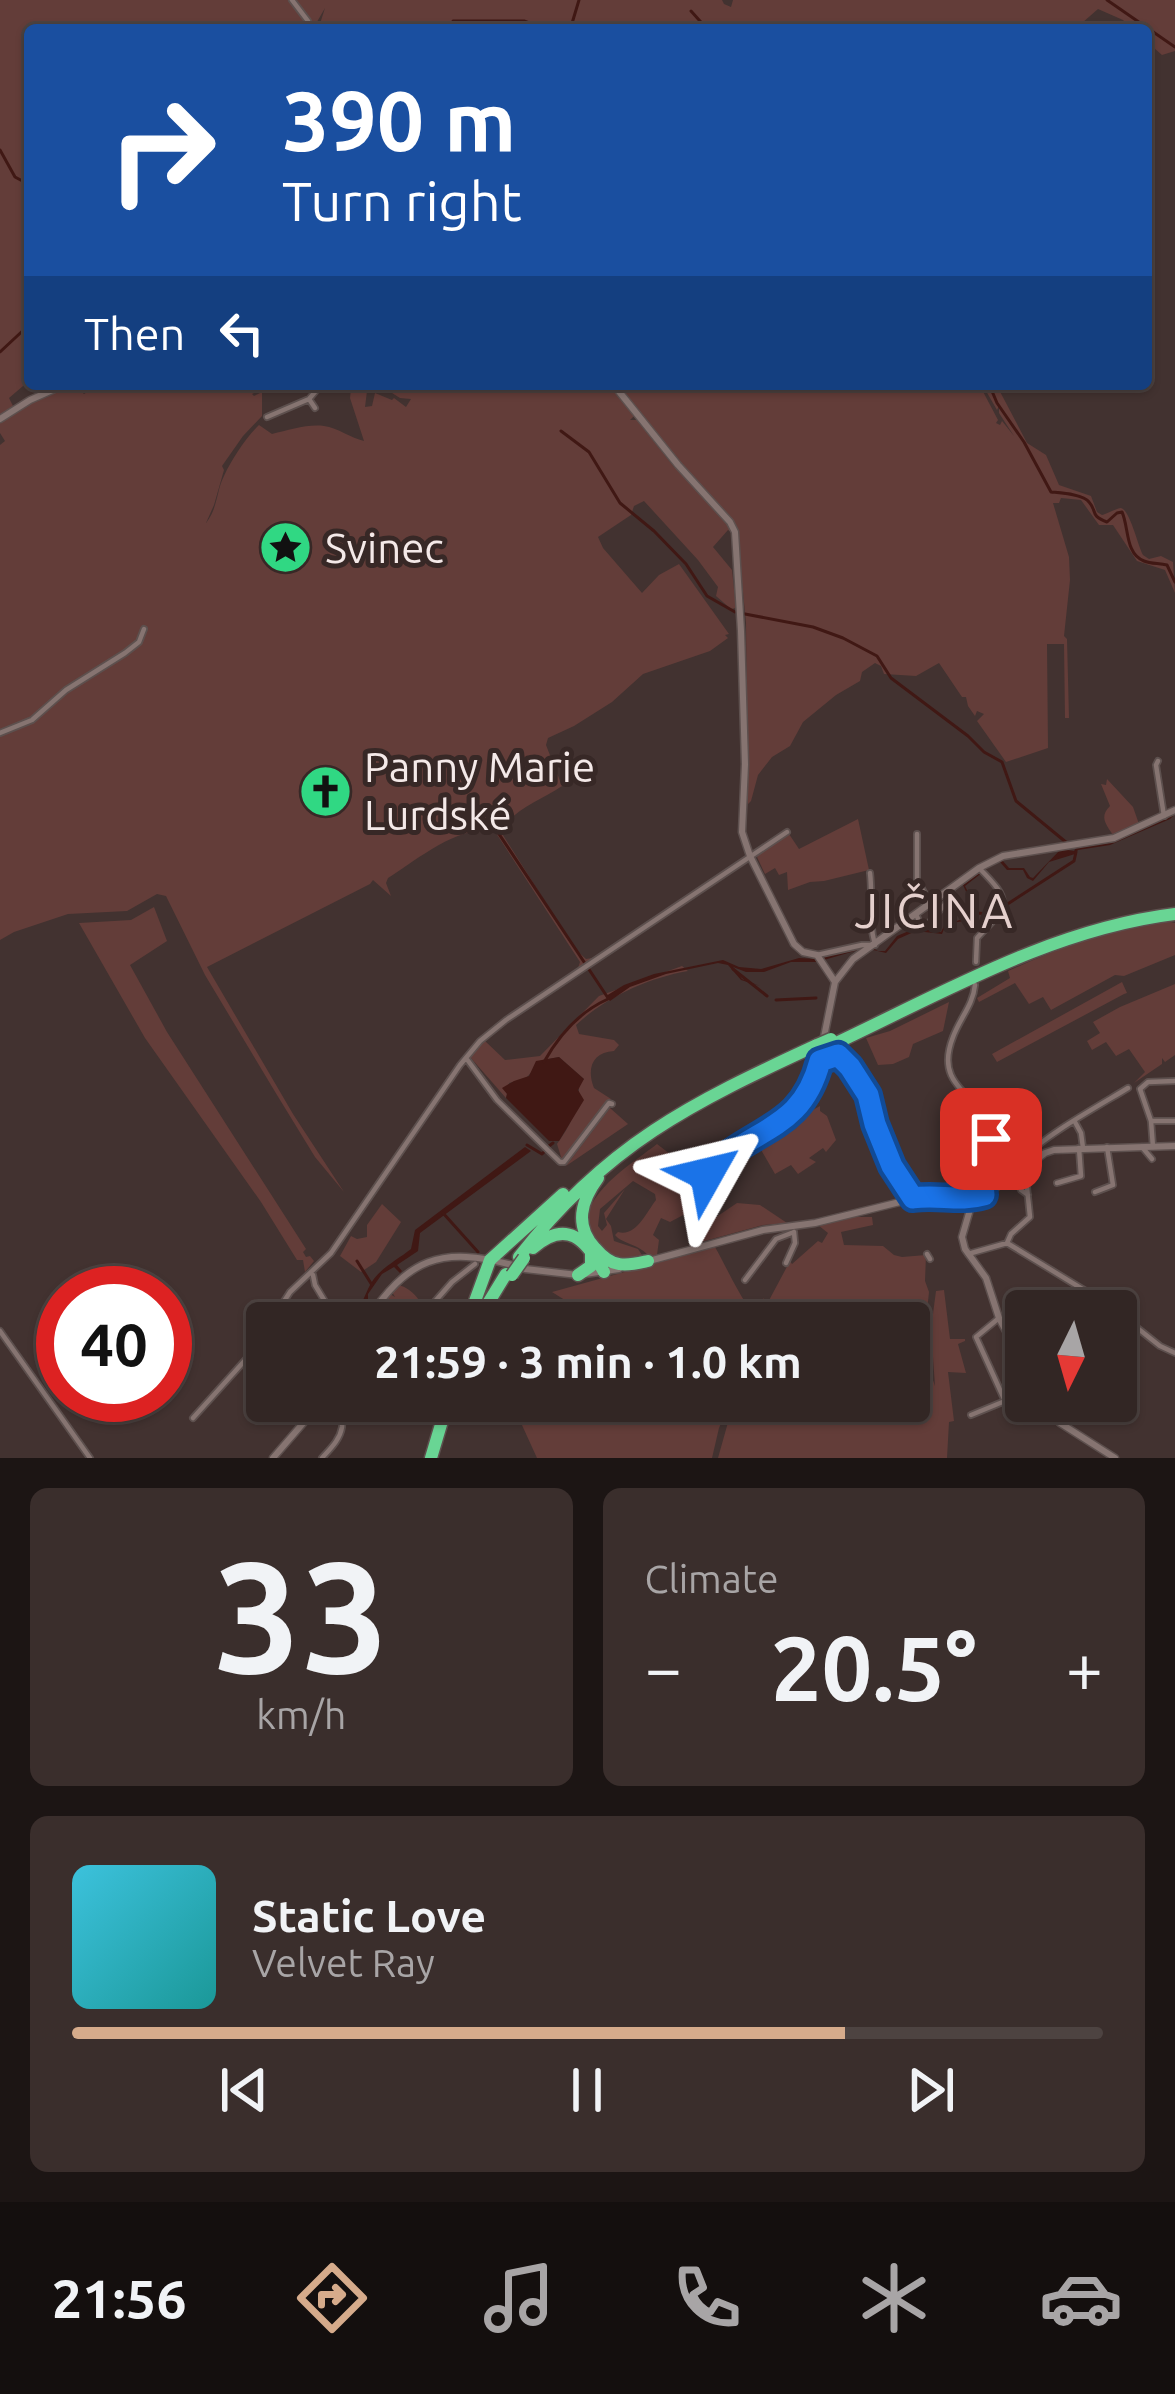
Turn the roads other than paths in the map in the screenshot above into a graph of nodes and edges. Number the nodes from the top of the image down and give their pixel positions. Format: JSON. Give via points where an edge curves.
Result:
{"nodes":[{"id":1,"x":52,"y":390,"type":"edge"},
{"id":2,"x":314,"y":390,"type":"edge"},
{"id":3,"x":618,"y":390,"type":"edge"},
{"id":4,"x":309,"y":399,"type":"junction"},
{"id":5,"x":315,"y":408,"type":"dead end"},
{"id":6,"x":267,"y":417,"type":"dead end"},
{"id":7,"x":0,"y":419,"type":"edge"},
{"id":8,"x":144,"y":629,"type":"dead end"},
{"id":9,"x":0,"y":733,"type":"edge"},
{"id":10,"x":1159,"y":761,"type":"dead end"},
{"id":11,"x":1175,"y":810,"type":"edge"},
{"id":12,"x":1164,"y":816,"type":"junction"},
{"id":13,"x":787,"y":832,"type":"dead end"},
{"id":14,"x":916,"y":834,"type":"dead end"},
{"id":15,"x":751,"y":856,"type":"junction"},
{"id":16,"x":981,"y":871,"type":"junction"},
{"id":17,"x":870,"y":873,"type":"dead end"},
{"id":18,"x":950,"y":890,"type":"junction"},
{"id":19,"x":930,"y":904,"type":"junction"},
{"id":20,"x":1175,"y":912,"type":"edge"},
{"id":21,"x":916,"y":914,"type":"junction"},
{"id":22,"x":872,"y":947,"type":"junction"},
{"id":23,"x":819,"y":958,"type":"junction"},
{"id":24,"x":976,"y":962,"type":"dead end"},
{"id":25,"x":835,"y":982,"type":"junction"},
{"id":26,"x":975,"y":985,"type":"dead end"},
{"id":27,"x":823,"y":1049,"type":"junction"},
{"id":28,"x":466,"y":1058,"type":"junction"},
{"id":29,"x":1175,"y":1082,"type":"edge"},
{"id":30,"x":1129,"y":1088,"type":"dead end"},
{"id":31,"x":972,"y":1102,"type":"junction"},
{"id":32,"x":612,"y":1104,"type":"dead end"},
{"id":33,"x":1175,"y":1120,"type":"edge"},
{"id":34,"x":1151,"y":1121,"type":"junction"},
{"id":35,"x":1075,"y":1122,"type":"junction"},
{"id":36,"x":987,"y":1136,"type":"junction"},
{"id":37,"x":641,"y":1137,"type":"junction"},
{"id":38,"x":1012,"y":1145,"type":"junction"},
{"id":39,"x":1142,"y":1147,"type":"junction"},
{"id":40,"x":1153,"y":1147,"type":"junction"},
{"id":41,"x":1175,"y":1147,"type":"edge"},
{"id":42,"x":1081,"y":1148,"type":"junction"},
{"id":43,"x":1107,"y":1148,"type":"junction"},
{"id":44,"x":1027,"y":1154,"type":"junction"},
{"id":45,"x":1152,"y":1159,"type":"dead end"},
{"id":46,"x":1024,"y":1168,"type":"junction"},
{"id":47,"x":1015,"y":1176,"type":"junction"},
{"id":48,"x":599,"y":1177,"type":"junction"},
{"id":49,"x":1057,"y":1183,"type":"dead end"},
{"id":50,"x":1095,"y":1192,"type":"dead end"},
{"id":51,"x":984,"y":1195,"type":"junction"},
{"id":52,"x":1029,"y":1195,"type":"junction"},
{"id":53,"x":913,"y":1198,"type":"junction"},
{"id":54,"x":970,"y":1199,"type":"junction"},
{"id":55,"x":794,"y":1229,"type":"junction"},
{"id":56,"x":1007,"y":1243,"type":"junction"},
{"id":57,"x":693,"y":1248,"type":"junction"},
{"id":58,"x":594,"y":1250,"type":"junction"},
{"id":59,"x":968,"y":1254,"type":"junction"},
{"id":60,"x":490,"y":1260,"type":"junction"},
{"id":61,"x":648,"y":1261,"type":"junction"},
{"id":62,"x":786,"y":1263,"type":"dead end"},
{"id":63,"x":475,"y":1264,"type":"dead end"},
{"id":64,"x":519,"y":1264,"type":"junction"},
{"id":65,"x":604,"y":1272,"type":"junction"},
{"id":66,"x":312,"y":1274,"type":"junction"},
{"id":67,"x":578,"y":1275,"type":"junction"},
{"id":68,"x":745,"y":1280,"type":"dead end"},
{"id":69,"x":282,"y":1302,"type":"edge"},
{"id":70,"x":327,"y":1302,"type":"edge"},
{"id":71,"x":380,"y":1302,"type":"edge"},
{"id":72,"x":434,"y":1302,"type":"edge"},
{"id":73,"x":475,"y":1302,"type":"edge"},
{"id":74,"x":493,"y":1302,"type":"edge"},
{"id":75,"x":998,"y":1318,"type":"junction"},
{"id":76,"x":1005,"y":1330,"type":"edge"},
{"id":77,"x":0,"y":1331,"type":"edge"},
{"id":78,"x":1174,"y":1353,"type":"edge"},
{"id":79,"x":246,"y":1359,"type":"edge"},
{"id":80,"x":970,"y":1415,"type":"dead end"},
{"id":81,"x":194,"y":1418,"type":"dead end"},
{"id":82,"x":304,"y":1422,"type":"edge"},
{"id":83,"x":342,"y":1422,"type":"edge"},
{"id":84,"x":435,"y":1422,"type":"edge"},
{"id":85,"x":437,"y":1422,"type":"edge"},
{"id":86,"x":1059,"y":1422,"type":"edge"},
{"id":87,"x":90,"y":1458,"type":"edge"},
{"id":88,"x":273,"y":1458,"type":"edge"},
{"id":89,"x":322,"y":1458,"type":"edge"},
{"id":90,"x":428,"y":1458,"type":"edge"},
{"id":91,"x":1115,"y":1458,"type":"edge"}],
"edges":[{"from":1,"to":7,"type":"street"},
{"from":2,"to":4,"type":"street"},
{"from":3,"to":15,"type":"street","via":[[735,532],[742,832]]},
{"from":4,"to":5,"type":"street"},
{"from":4,"to":6,"type":"street"},
{"from":8,"to":9,"type":"street","via":[[125,653],[32,720]]},
{"from":10,"to":12,"type":"street"},
{"from":11,"to":12,"type":"street"},
{"from":12,"to":16,"type":"street","via":[[1114,838],[1003,856]]},
{"from":13,"to":15,"type":"street"},
{"from":14,"to":19,"type":"street","via":[[916,880]]},
{"from":15,"to":23,"type":"street","via":[[794,944]]},
{"from":15,"to":28,"type":"street","via":[[506,1020]]},
{"from":16,"to":18,"type":"street"},
{"from":16,"to":24,"type":"street","via":[[1003,895],[999,916],[977,938]]},
{"from":17,"to":22,"type":"street"},
{"from":18,"to":19,"type":"street"},
{"from":18,"to":21,"type":"street","via":[[928,924],[921,926]]},
{"from":19,"to":21,"type":"street"},
{"from":20,"to":27,"type":"highway","via":[[1055,943]]},
{"from":21,"to":22,"type":"street"},
{"from":22,"to":23,"type":"street"},
{"from":22,"to":25,"type":"street"},
{"from":23,"to":25,"type":"street"},
{"from":25,"to":27,"type":"street"},
{"from":26,"to":31,"type":"street","via":[[947,1055],[950,1075]]},
{"from":27,"to":37,"type":"highway","via":[[704,1099]]},
{"from":27,"to":48,"type":"highway","via":[[683,1117]]},
{"from":27,"to":53,"type":"street","via":[[839,1055],[868,1095],[892,1166]]},
{"from":27,"to":57,"type":"street","via":[[810,1091],[792,1115],[707,1174]]},
{"from":28,"to":32,"type":"street","via":[[560,1162]]},
{"from":28,"to":66,"type":"street"},
{"from":29,"to":34,"type":"street","via":[[1142,1085]]},
{"from":30,"to":35,"type":"street"},
{"from":31,"to":36,"type":"street"},
{"from":31,"to":38,"type":"street"},
{"from":33,"to":34,"type":"street"},
{"from":34,"to":40,"type":"street"},
{"from":35,"to":42,"type":"street"},
{"from":35,"to":44,"type":"street"},
{"from":36,"to":38,"type":"street"},
{"from":36,"to":51,"type":"street"},
{"from":37,"to":60,"type":"highway","via":[[586,1174]]},
{"from":37,"to":64,"type":"highway","via":[[571,1196]]},
{"from":38,"to":44,"type":"street"},
{"from":39,"to":40,"type":"street"},
{"from":39,"to":43,"type":"street"},
{"from":39,"to":45,"type":"street"},
{"from":40,"to":41,"type":"street"},
{"from":42,"to":43,"type":"street"},
{"from":42,"to":46,"type":"street","via":[[1048,1152]]},
{"from":42,"to":49,"type":"street","via":[[1082,1176]]},
{"from":43,"to":50,"type":"street","via":[[1113,1185]]},
{"from":44,"to":46,"type":"street"},
{"from":46,"to":47,"type":"street"},
{"from":46,"to":52,"type":"street"},
{"from":47,"to":51,"type":"street"},
{"from":47,"to":52,"type":"street"},
{"from":48,"to":58,"type":"highway","via":[[581,1215]]},
{"from":48,"to":64,"type":"highway"},
{"from":51,"to":54,"type":"street"},
{"from":52,"to":56,"type":"street","via":[[1030,1217]]},
{"from":53,"to":54,"type":"street"},
{"from":53,"to":55,"type":"street"},
{"from":54,"to":59,"type":"street","via":[[962,1237]]},
{"from":55,"to":57,"type":"street"},
{"from":55,"to":62,"type":"street"},
{"from":55,"to":68,"type":"street","via":[[776,1239]]},
{"from":56,"to":59,"type":"street"},
{"from":56,"to":78,"type":"street"},
{"from":57,"to":61,"type":"street"},
{"from":58,"to":61,"type":"highway","via":[[617,1264]]},
{"from":58,"to":64,"type":"highway","via":[[560,1233]]},
{"from":58,"to":65,"type":"highway"},
{"from":58,"to":67,"type":"highway"},
{"from":59,"to":75,"type":"street","via":[[986,1278]]},
{"from":60,"to":64,"type":"street"},
{"from":60,"to":71,"type":"street","via":[[425,1263]]},
{"from":60,"to":73,"type":"highway"},
{"from":61,"to":65,"type":"street"},
{"from":63,"to":72,"type":"street"},
{"from":64,"to":67,"type":"street"},
{"from":64,"to":74,"type":"highway"},
{"from":65,"to":67,"type":"street"},
{"from":66,"to":69,"type":"street"},
{"from":66,"to":70,"type":"street"},
{"from":75,"to":76,"type":"street"},
{"from":75,"to":80,"type":"street","via":[[976,1337],[1005,1401]]},
{"from":77,"to":87,"type":"street"},
{"from":79,"to":81,"type":"street"},
{"from":82,"to":88,"type":"street"},
{"from":83,"to":89,"type":"street"},
{"from":84,"to":90,"type":"highway"},
{"from":85,"to":90,"type":"highway"},
{"from":86,"to":91,"type":"street"}]}
